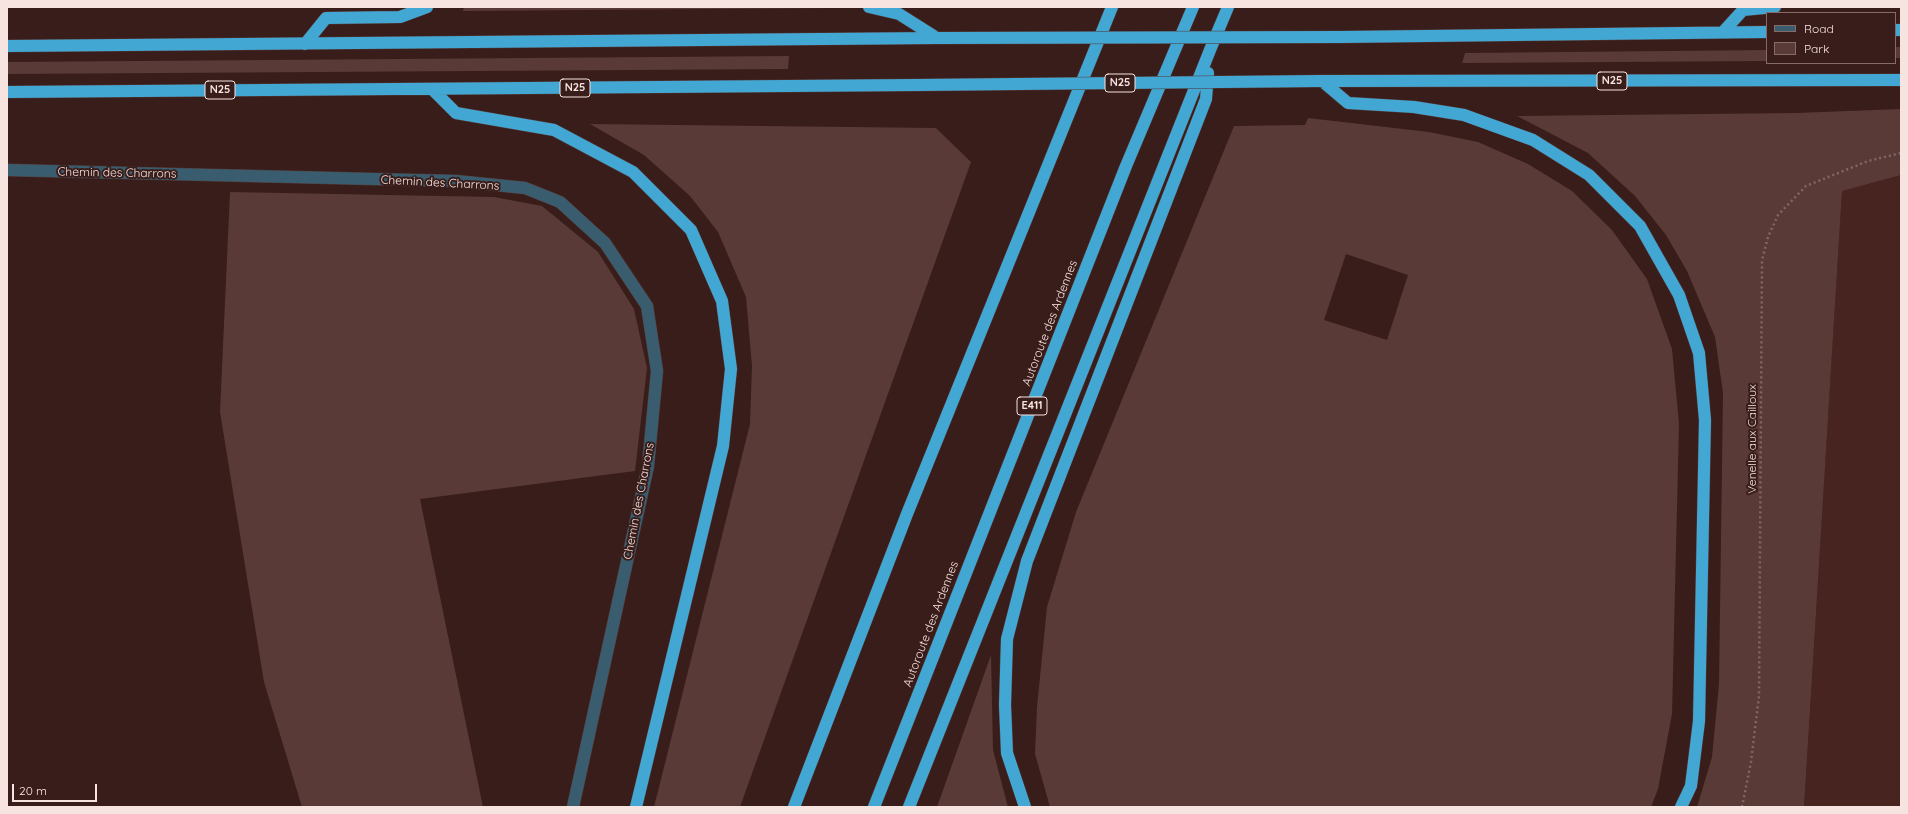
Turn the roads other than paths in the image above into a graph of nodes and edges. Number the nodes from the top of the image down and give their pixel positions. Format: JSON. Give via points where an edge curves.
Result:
{"nodes":[{"id":1,"x":427,"y":7,"type":"edge"},
{"id":2,"x":869,"y":7,"type":"edge"},
{"id":3,"x":1112,"y":7,"type":"edge"},
{"id":4,"x":1193,"y":7,"type":"edge"},
{"id":5,"x":1228,"y":7,"type":"edge"},
{"id":6,"x":1775,"y":7,"type":"edge"},
{"id":7,"x":1723,"y":32,"type":"junction"},
{"id":8,"x":1766,"y":32,"type":"edge"},
{"id":9,"x":936,"y":38,"type":"junction"},
{"id":10,"x":304,"y":44,"type":"junction"},
{"id":11,"x":7,"y":46,"type":"edge"},
{"id":12,"x":1210,"y":50,"type":"junction"},
{"id":13,"x":1901,"y":80,"type":"edge"},
{"id":14,"x":1322,"y":81,"type":"junction"},
{"id":15,"x":432,"y":89,"type":"junction"},
{"id":16,"x":7,"y":92,"type":"edge"},
{"id":17,"x":7,"y":170,"type":"edge"},
{"id":18,"x":573,"y":807,"type":"edge"},
{"id":19,"x":636,"y":807,"type":"edge"},
{"id":20,"x":794,"y":807,"type":"edge"},
{"id":21,"x":874,"y":807,"type":"edge"},
{"id":22,"x":909,"y":807,"type":"edge"},
{"id":23,"x":1025,"y":807,"type":"edge"},
{"id":24,"x":1681,"y":807,"type":"edge"}],
"edges":[{"from":1,"to":10,"type":"highway","via":[[400,17],[326,18]]},
{"from":2,"to":9,"type":"highway","via":[[899,14]]},
{"from":3,"to":20,"type":"highway","via":[[910,507]]},
{"from":4,"to":21,"type":"highway","name":"Autoroute des Ardennes","number":"E411","via":[[1124,174]]},
{"from":5,"to":12,"type":"highway"},
{"from":6,"to":7,"type":"highway","via":[[1743,10]]},
{"from":7,"to":8,"type":"highway"},
{"from":7,"to":9,"type":"highway","bridge":true,"via":[[1341,37]]},
{"from":9,"to":10,"type":"highway"},
{"from":10,"to":11,"type":"highway"},
{"from":12,"to":22,"type":"highway"},
{"from":12,"to":23,"type":"highway","via":[[1206,99],[1027,561],[1007,640],[1007,753]]},
{"from":13,"to":14,"type":"highway","number":"N25"},
{"from":14,"to":15,"type":"highway","number":"N25","bridge":true},
{"from":14,"to":24,"type":"highway","via":[[1348,103],[1414,107],[1464,115],[1533,140],[1590,175],[1640,226],[1679,295],[1699,353],[1705,420],[1699,721],[1691,786]]},
{"from":15,"to":16,"type":"highway","number":"N25"},
{"from":15,"to":19,"type":"highway","via":[[456,113],[554,130],[633,172],[691,230],[722,301],[731,368],[723,446]]},
{"from":17,"to":18,"type":"street","name":"Chemin des Charrons","via":[[456,181],[525,188],[560,202],[605,243],[647,306],[658,371],[648,466]]}]}
